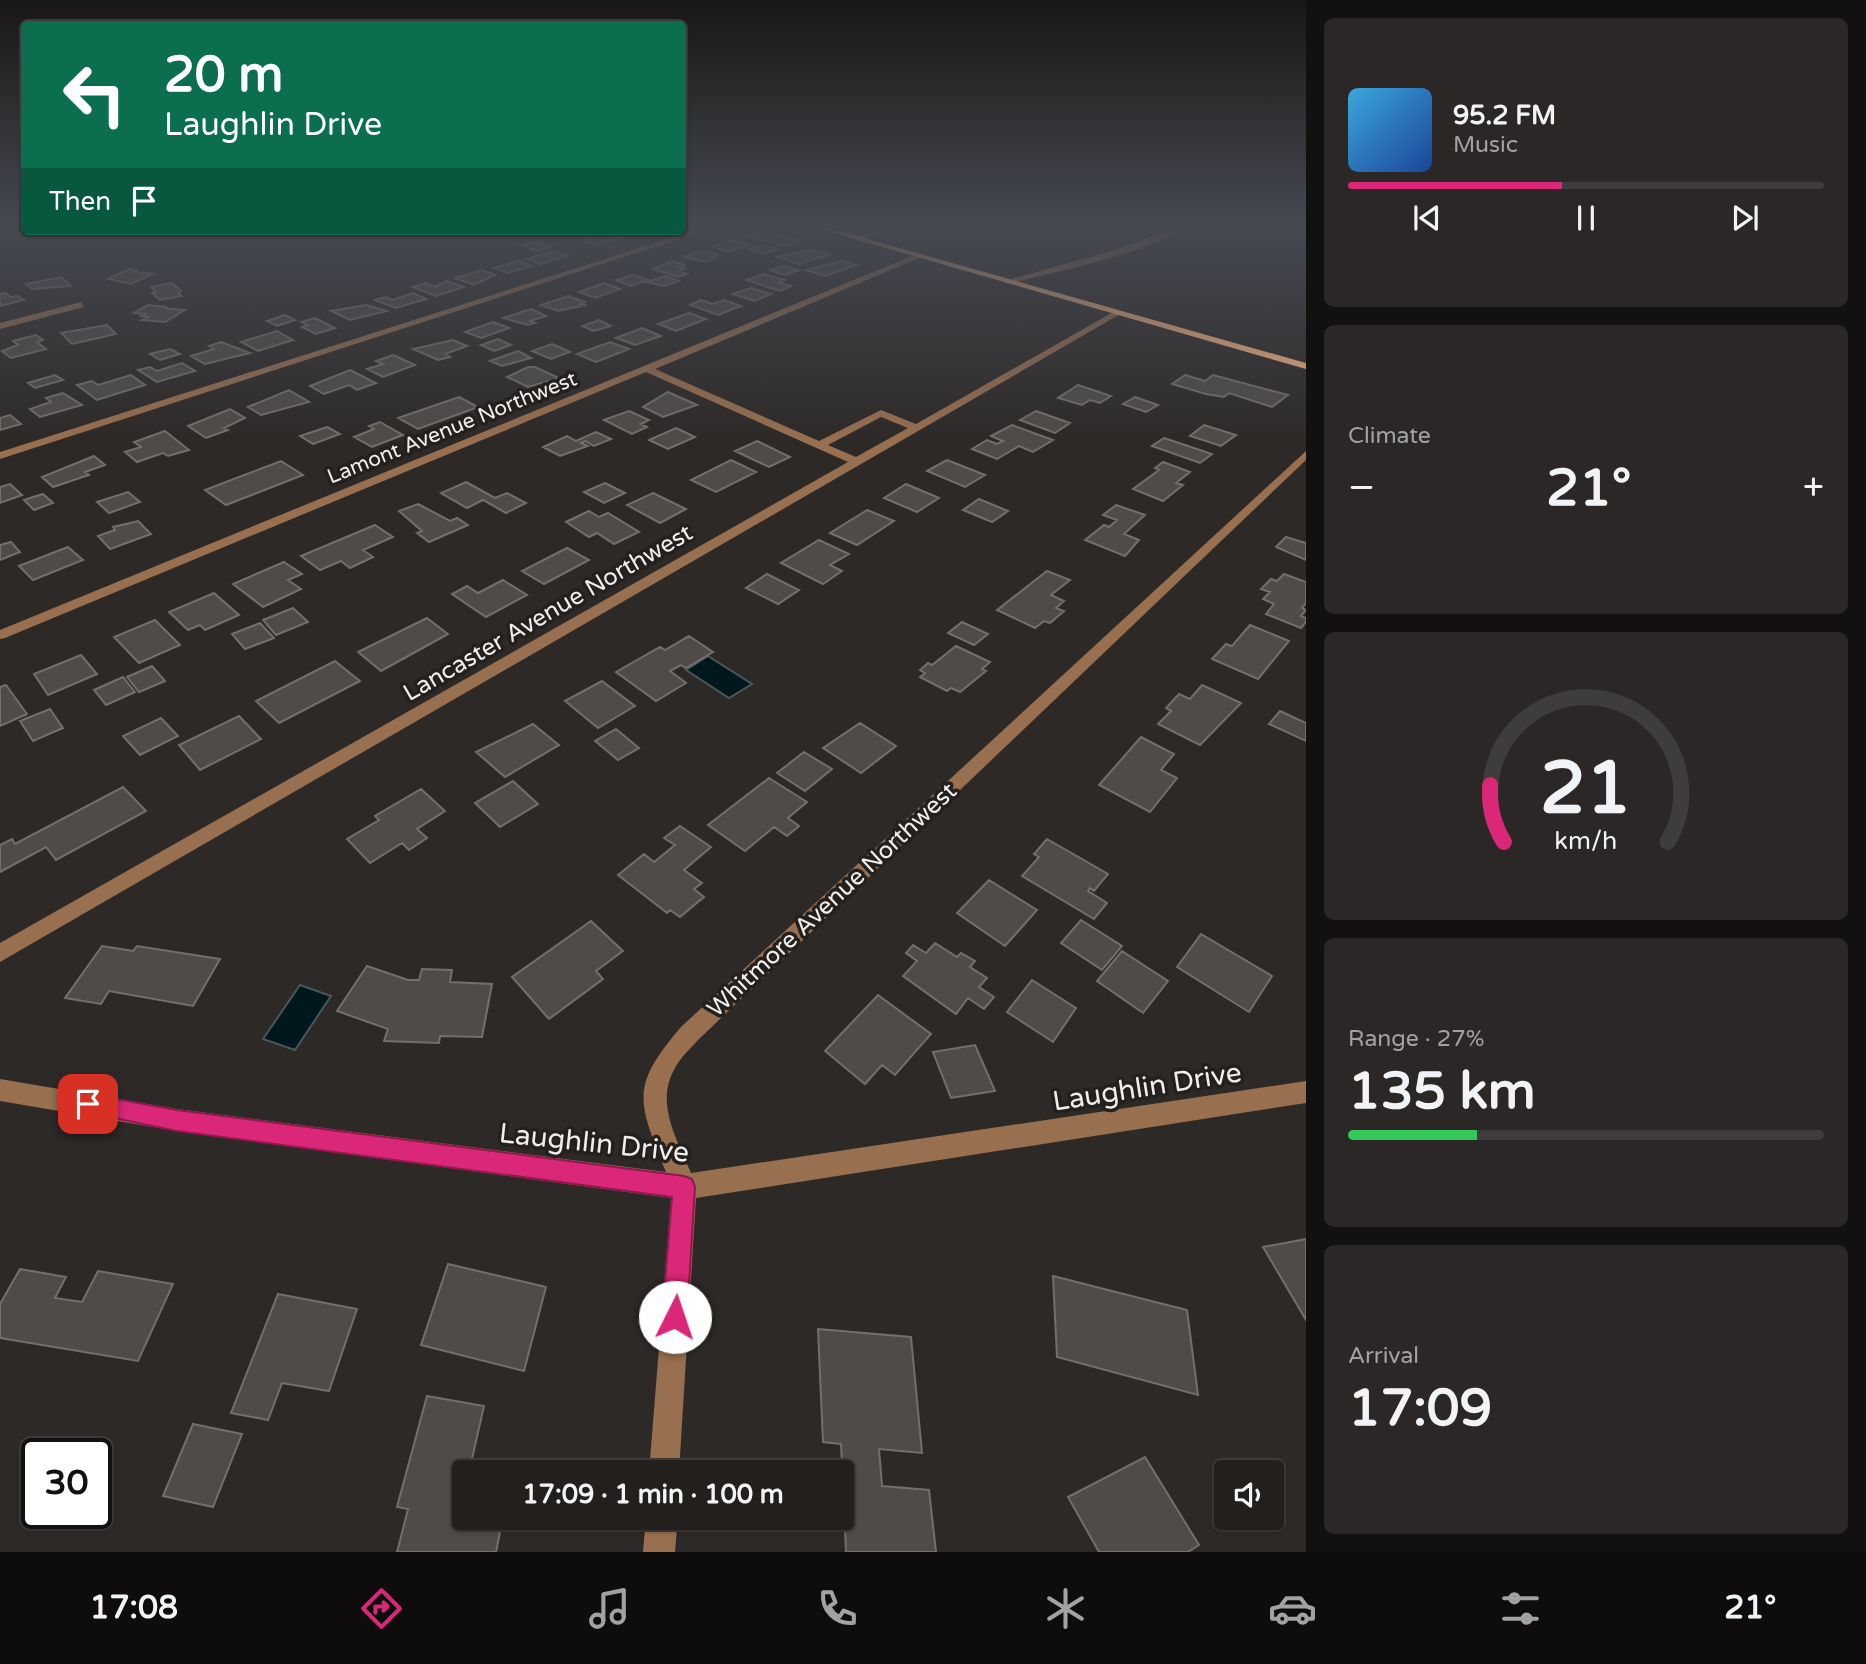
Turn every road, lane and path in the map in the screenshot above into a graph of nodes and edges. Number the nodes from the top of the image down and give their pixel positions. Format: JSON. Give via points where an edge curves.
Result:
{"nodes":[{"id":1,"x":494,"y":297,"type":"edge"},
{"id":2,"x":820,"y":297,"type":"edge"},
{"id":3,"x":1064,"y":297,"type":"edge"},
{"id":4,"x":81,"y":305,"type":"dead end"},
{"id":5,"x":1118,"y":313,"type":"junction"},
{"id":6,"x":0,"y":326,"type":"edge"},
{"id":7,"x":1306,"y":366,"type":"edge"},
{"id":8,"x":647,"y":369,"type":"junction"},
{"id":9,"x":918,"y":428,"type":"junction"},
{"id":10,"x":822,"y":444,"type":"junction"},
{"id":11,"x":1306,"y":454,"type":"edge"},
{"id":12,"x":0,"y":456,"type":"edge"},
{"id":13,"x":857,"y":462,"type":"junction"},
{"id":14,"x":0,"y":635,"type":"edge"},
{"id":15,"x":0,"y":953,"type":"edge"},
{"id":16,"x":0,"y":1090,"type":"edge"},
{"id":17,"x":1306,"y":1092,"type":"edge"},
{"id":18,"x":684,"y":1187,"type":"junction"},
{"id":19,"x":665,"y":1460,"type":"edge"},
{"id":20,"x":661,"y":1530,"type":"edge"},
{"id":21,"x":659,"y":1552,"type":"edge"}],
"edges":[{"from":1,"to":12,"type":"street"},
{"from":2,"to":8,"type":"street","name":"Lamont Avenue Northwest"},
{"from":3,"to":5,"type":"main road"},
{"from":4,"to":6,"type":"street"},
{"from":5,"to":7,"type":"main road"},
{"from":5,"to":9,"type":"street","name":"Lancaster Avenue Northwest"},
{"from":8,"to":10,"type":"street"},
{"from":8,"to":14,"type":"street","name":"Lamont Avenue Northwest"},
{"from":9,"to":10,"type":"street","via":[[881,413]]},
{"from":9,"to":13,"type":"street","name":"Lancaster Avenue Northwest"},
{"from":10,"to":13,"type":"street"},
{"from":11,"to":18,"type":"street","name":"Whitmore Avenue Northwest","via":[[690,1033],[666,1061],[655,1086],[655,1115]]},
{"from":13,"to":15,"type":"street","name":"Lancaster Avenue Northwest"},
{"from":16,"to":18,"type":"street","name":"Laughlin Drive","via":[[177,1120]]},
{"from":17,"to":18,"type":"street","name":"Laughlin Drive"},
{"from":18,"to":19,"type":"street","name":"Whitmore Avenue Northwest"},
{"from":20,"to":21,"type":"street"}]}
